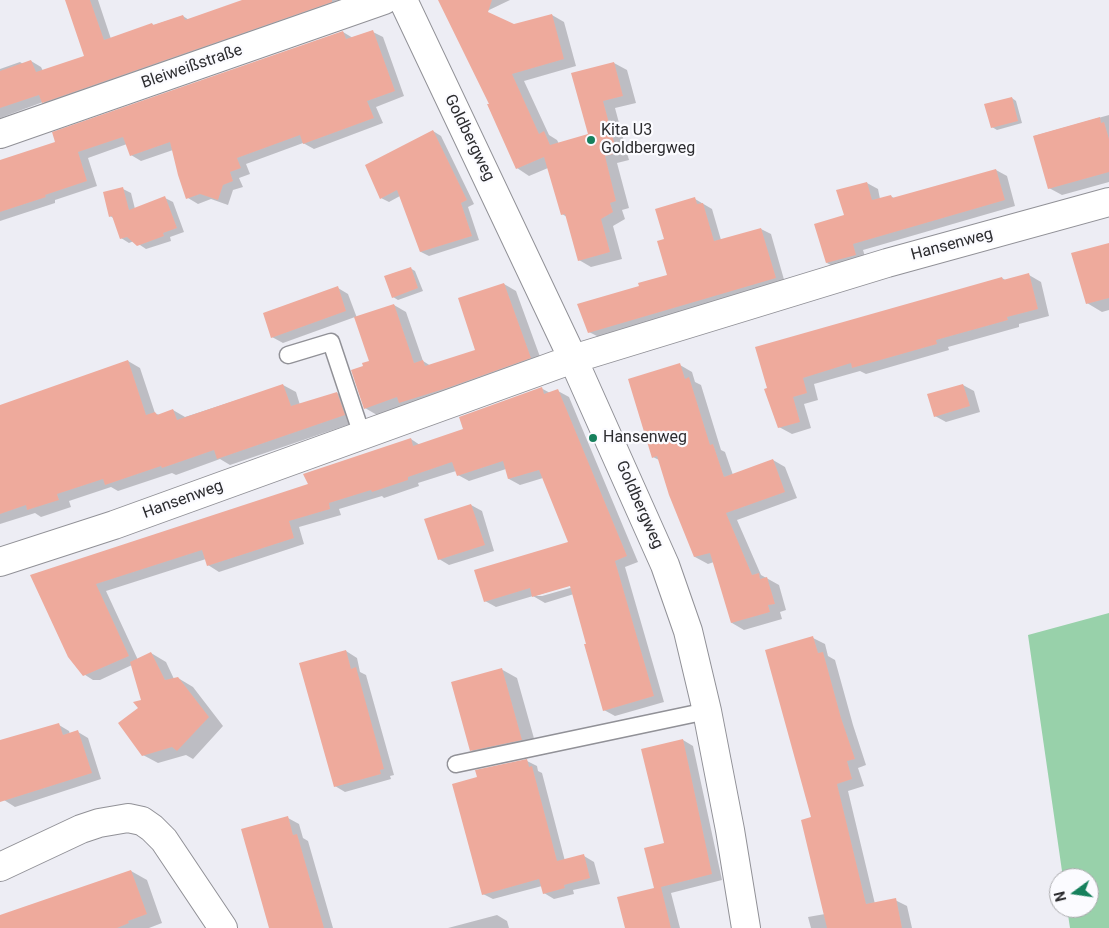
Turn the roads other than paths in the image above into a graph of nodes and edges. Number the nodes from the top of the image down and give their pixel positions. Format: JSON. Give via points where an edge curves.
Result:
{"nodes":[{"id":1,"x":384,"y":0,"type":"edge"},
{"id":2,"x":403,"y":0,"type":"edge"},
{"id":3,"x":0,"y":134,"type":"edge"},
{"id":4,"x":1109,"y":202,"type":"edge"},
{"id":5,"x":288,"y":355,"type":"dead end"},
{"id":6,"x":573,"y":359,"type":"junction"},
{"id":7,"x":362,"y":435,"type":"junction"},
{"id":8,"x":0,"y":562,"type":"edge"},
{"id":9,"x":707,"y":711,"type":"junction"},
{"id":10,"x":456,"y":764,"type":"dead end"},
{"id":11,"x":0,"y":867,"type":"edge"},
{"id":12,"x":223,"y":928,"type":"edge"},
{"id":13,"x":746,"y":928,"type":"edge"}],
"edges":[{"from":1,"to":3,"type":"street","name":"Bleiweißstraße"},
{"from":2,"to":6,"type":"street","name":"Goldbergweg"},
{"from":4,"to":6,"type":"street","name":"Hansenweg","via":[[888,263]]},
{"from":5,"to":7,"type":"lane","via":[[331,342]]},
{"from":6,"to":7,"type":"street","name":"Hansenweg"},
{"from":6,"to":9,"type":"street","name":"Goldbergweg","via":[[665,565],[688,631]]},
{"from":7,"to":8,"type":"street","name":"Hansenweg","via":[[114,525]]},
{"from":9,"to":10,"type":"lane"},
{"from":9,"to":13,"type":"street","name":"Goldbergweg"},
{"from":11,"to":12,"type":"street","via":[[99,823],[128,818],[142,821],[164,840]]}]}
